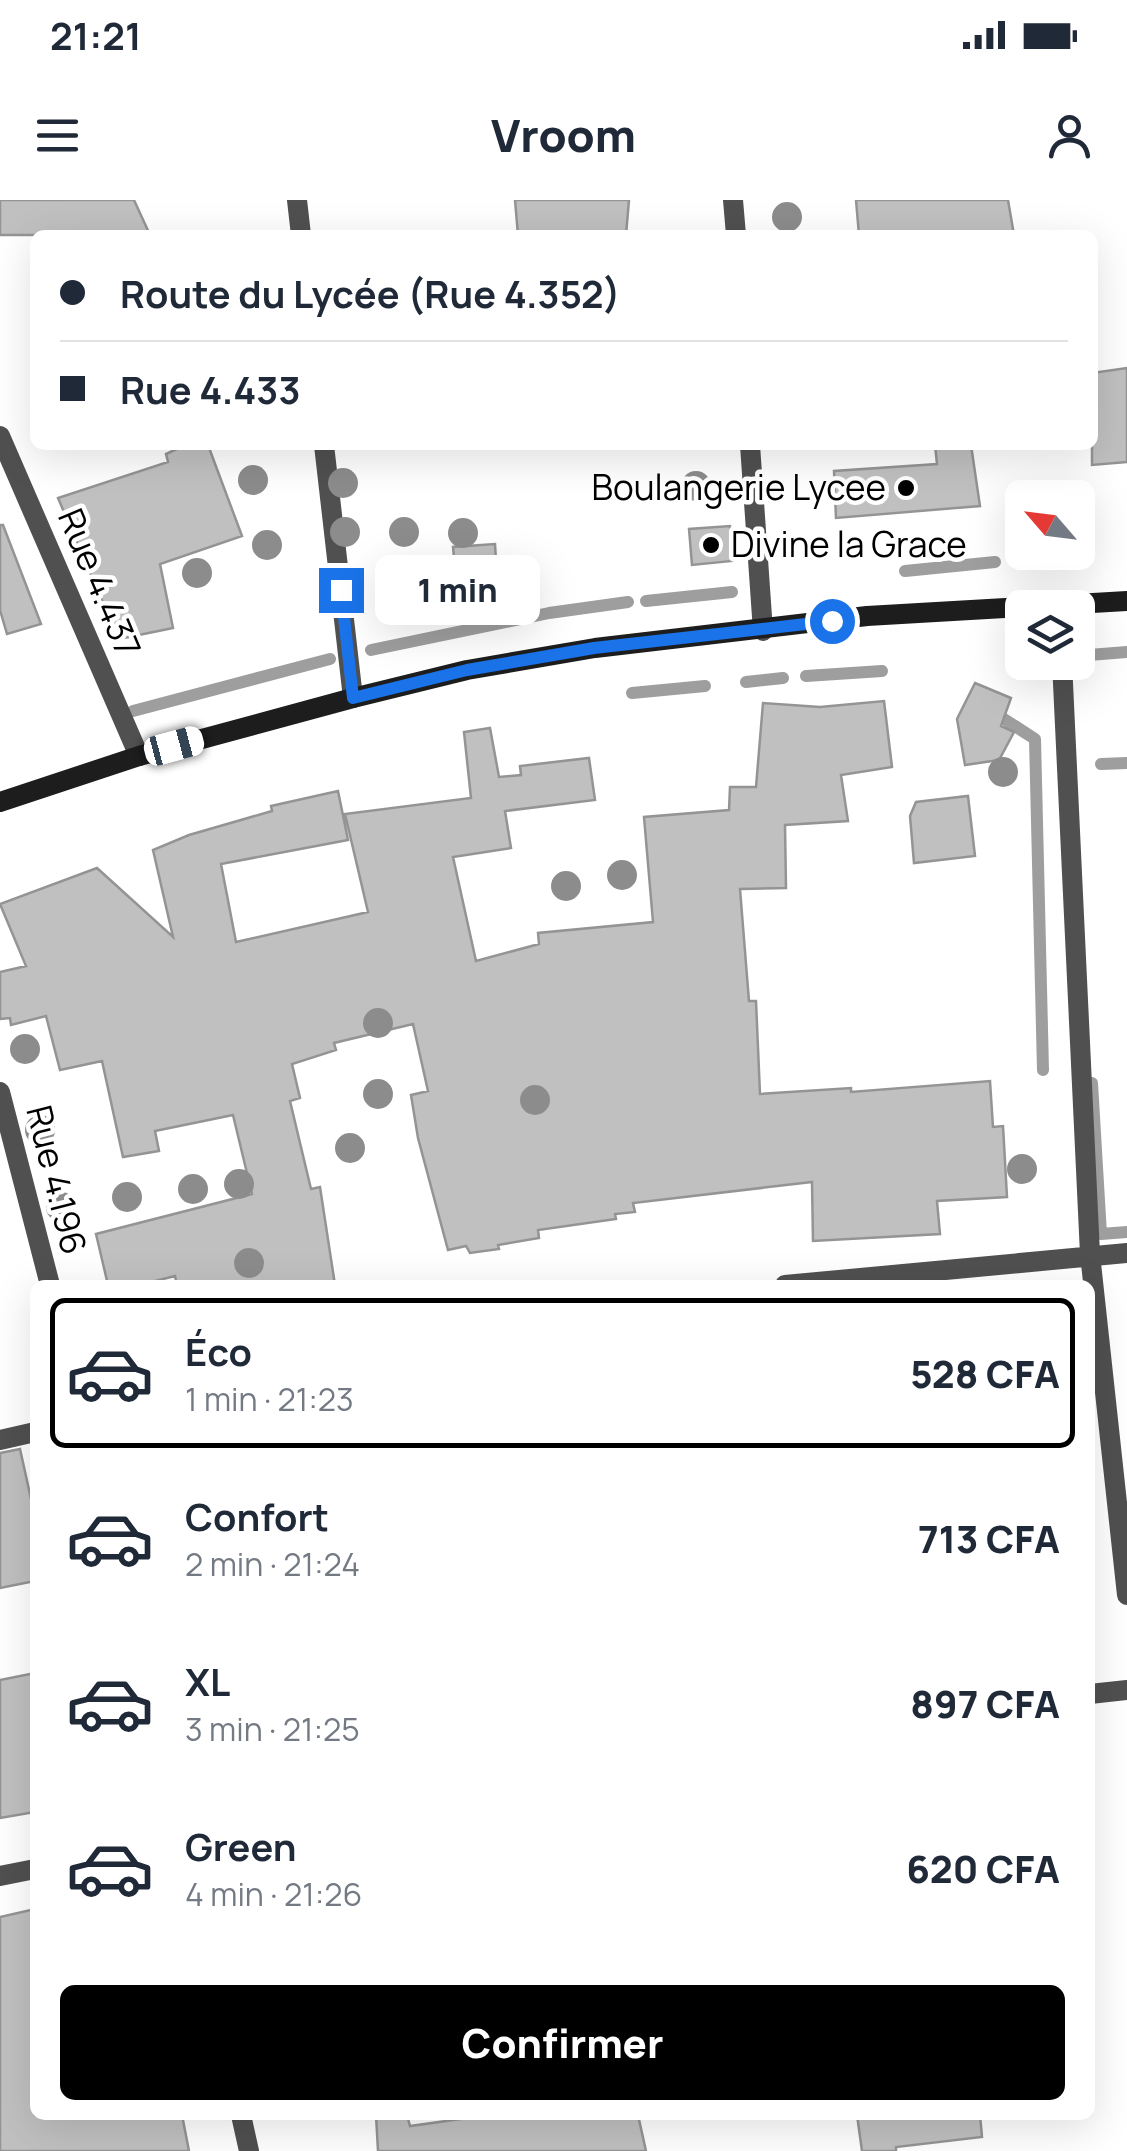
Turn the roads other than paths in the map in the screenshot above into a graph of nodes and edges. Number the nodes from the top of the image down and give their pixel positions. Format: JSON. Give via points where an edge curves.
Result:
{"nodes":[{"id":1,"x":297,"y":200,"type":"edge"},
{"id":2,"x":734,"y":200,"type":"edge"},
{"id":3,"x":300,"y":230,"type":"edge"},
{"id":4,"x":736,"y":230,"type":"edge"},
{"id":5,"x":0,"y":436,"type":"edge"},
{"id":6,"x":325,"y":450,"type":"edge"},
{"id":7,"x":750,"y":450,"type":"edge"},
{"id":8,"x":1127,"y":601,"type":"edge"},
{"id":9,"x":1095,"y":603,"type":"edge"},
{"id":10,"x":1005,"y":609,"type":"edge"},
{"id":11,"x":763,"y":631,"type":"junction"},
{"id":12,"x":1063,"y":680,"type":"edge"},
{"id":13,"x":353,"y":698,"type":"junction"},
{"id":14,"x":138,"y":756,"type":"junction"},
{"id":15,"x":0,"y":802,"type":"edge"},
{"id":16,"x":0,"y":1092,"type":"edge"},
{"id":17,"x":1127,"y":1252,"type":"edge"},
{"id":18,"x":1090,"y":1254,"type":"junction"},
{"id":19,"x":49,"y":1280,"type":"edge"},
{"id":20,"x":834,"y":1280,"type":"edge"},
{"id":21,"x":1093,"y":1280,"type":"edge"},
{"id":22,"x":1095,"y":1300,"type":"edge"},
{"id":23,"x":30,"y":1433,"type":"edge"},
{"id":24,"x":0,"y":1440,"type":"edge"},
{"id":25,"x":1127,"y":1595,"type":"edge"},
{"id":26,"x":1127,"y":1690,"type":"edge"},
{"id":27,"x":1095,"y":1693,"type":"edge"},
{"id":28,"x":30,"y":1871,"type":"edge"},
{"id":29,"x":0,"y":1876,"type":"edge"},
{"id":30,"x":242,"y":2120,"type":"edge"},
{"id":31,"x":249,"y":2151,"type":"edge"}],
"edges":[{"from":1,"to":3,"type":"street"},
{"from":2,"to":4,"type":"street"},
{"from":5,"to":14,"type":"street","name":"Rue 4.437"},
{"from":6,"to":13,"type":"street"},
{"from":7,"to":11,"type":"street"},
{"from":8,"to":9,"type":"main road"},
{"from":10,"to":11,"type":"main road","via":[[867,616]]},
{"from":11,"to":13,"type":"main road","via":[[594,648]]},
{"from":12,"to":18,"type":"street"},
{"from":13,"to":14,"type":"main road"},
{"from":14,"to":15,"type":"main road"},
{"from":16,"to":19,"type":"street","name":"Rue 4.196"},
{"from":17,"to":18,"type":"street"},
{"from":18,"to":20,"type":"street"},
{"from":18,"to":21,"type":"street"},
{"from":22,"to":25,"type":"street"},
{"from":23,"to":24,"type":"street"},
{"from":26,"to":27,"type":"street"},
{"from":28,"to":29,"type":"street"},
{"from":30,"to":31,"type":"street"}]}
